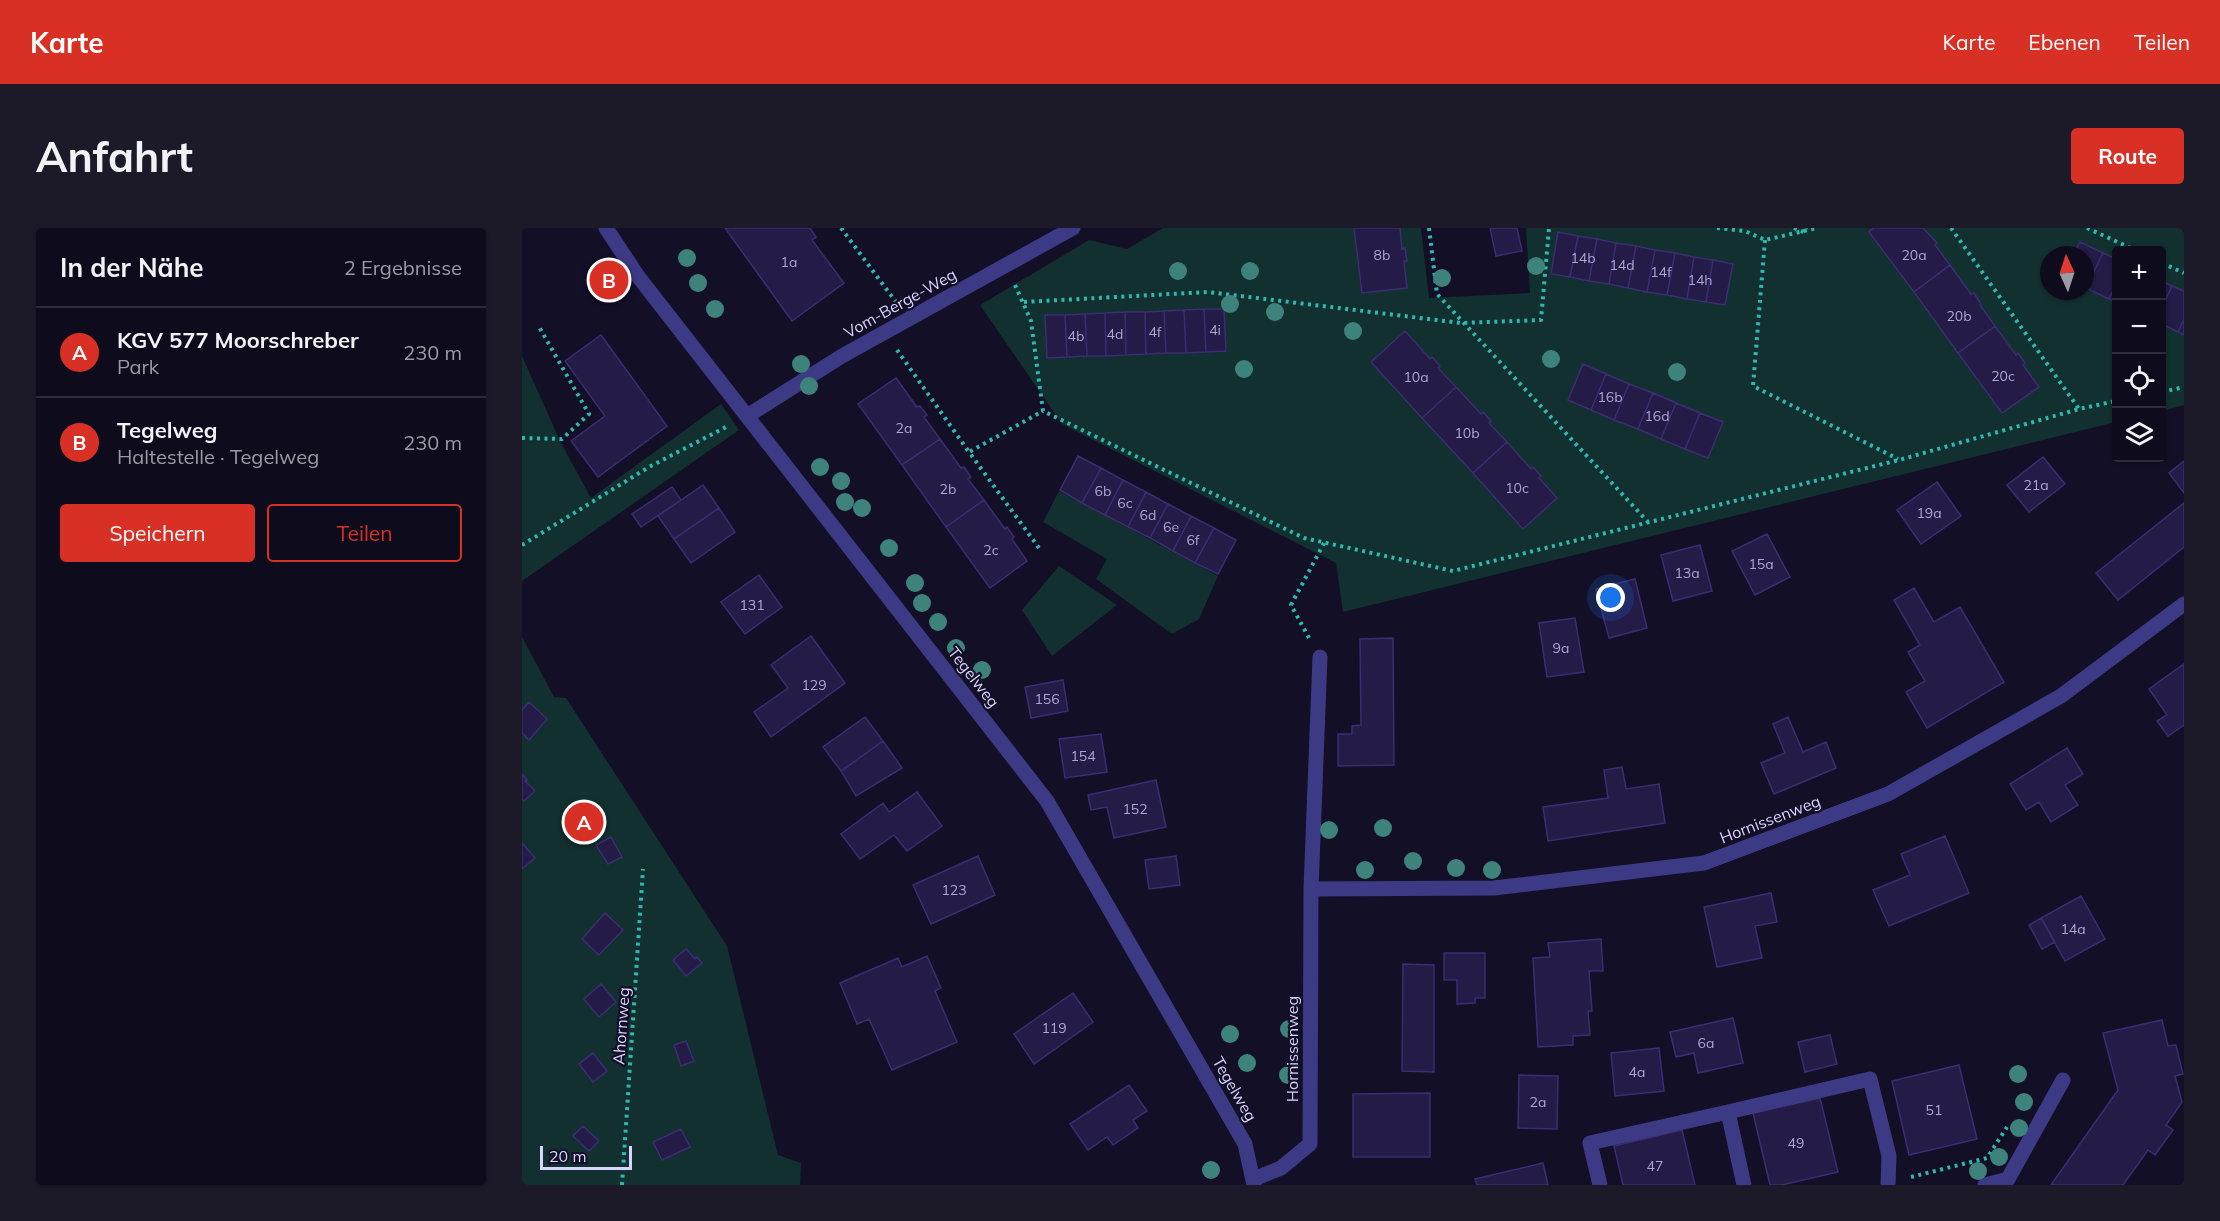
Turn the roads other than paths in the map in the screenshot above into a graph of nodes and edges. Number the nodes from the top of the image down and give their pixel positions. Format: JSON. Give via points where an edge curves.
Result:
{"nodes":[{"id":1,"x":606,"y":228,"type":"edge"},
{"id":2,"x":1073,"y":228,"type":"edge"},
{"id":3,"x":747,"y":416,"type":"junction"},
{"id":4,"x":2184,"y":604,"type":"edge"},
{"id":5,"x":1320,"y":657,"type":"road end"},
{"id":6,"x":1311,"y":889,"type":"junction"},
{"id":7,"x":2063,"y":1080,"type":"dead end"},
{"id":8,"x":1728,"y":1112,"type":"junction"},
{"id":9,"x":1254,"y":1182,"type":"edge"},
{"id":10,"x":1888,"y":1184,"type":"edge"},
{"id":11,"x":1600,"y":1185,"type":"edge"},
{"id":12,"x":1744,"y":1185,"type":"edge"},
{"id":13,"x":1985,"y":1185,"type":"edge"}],
"edges":[{"from":1,"to":3,"type":"street","name":"Tegelweg","via":[[637,275]]},
{"from":2,"to":3,"type":"street","name":"Vom-Berge-Weg","via":[[842,356]]},
{"from":3,"to":9,"type":"street","name":"Tegelweg","via":[[1047,801],[1245,1144]]},
{"from":4,"to":6,"type":"street","name":"Hornissenweg","via":[[2061,696],[1888,794],[1704,863],[1494,888]]},
{"from":5,"to":6,"type":"street","name":"Hornissenweg"},
{"from":6,"to":9,"type":"street","name":"Hornissenweg","via":[[1310,1144],[1281,1168]]},
{"from":7,"to":13,"type":"street","via":[[2008,1179]]},
{"from":8,"to":10,"type":"street","via":[[1870,1079],[1889,1156]]},
{"from":8,"to":11,"type":"street","via":[[1590,1143]]},
{"from":8,"to":12,"type":"street"}]}
